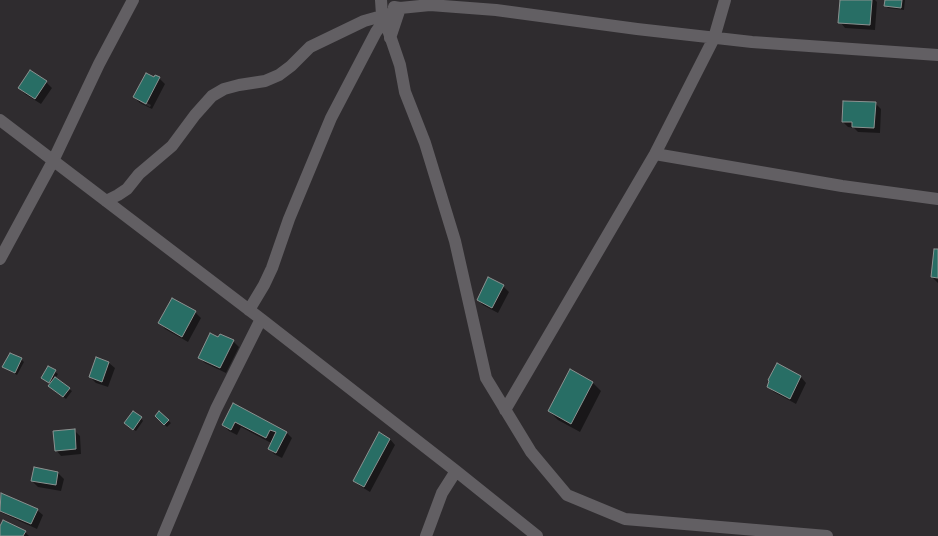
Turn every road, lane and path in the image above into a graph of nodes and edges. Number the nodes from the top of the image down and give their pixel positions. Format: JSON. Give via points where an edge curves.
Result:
{"nodes":[{"id":1,"x":133,"y":0,"type":"edge"},
{"id":2,"x":382,"y":0,"type":"edge"},
{"id":3,"x":725,"y":0,"type":"edge"},
{"id":4,"x":427,"y":2,"type":"edge"},
{"id":5,"x":391,"y":11,"type":"edge"},
{"id":6,"x":390,"y":38,"type":"junction"},
{"id":7,"x":714,"y":38,"type":"junction"},
{"id":8,"x":938,"y":55,"type":"edge"},
{"id":9,"x":0,"y":120,"type":"edge"},
{"id":10,"x":655,"y":154,"type":"junction"},
{"id":11,"x":53,"y":161,"type":"junction"},
{"id":12,"x":938,"y":199,"type":"edge"},
{"id":13,"x":106,"y":201,"type":"junction"},
{"id":14,"x":0,"y":259,"type":"edge"},
{"id":15,"x":249,"y":310,"type":"junction"},
{"id":16,"x":261,"y":319,"type":"junction"},
{"id":17,"x":505,"y":410,"type":"junction"},
{"id":18,"x":456,"y":471,"type":"junction"},
{"id":19,"x":163,"y":536,"type":"edge"},
{"id":20,"x":426,"y":536,"type":"edge"},
{"id":21,"x":537,"y":536,"type":"edge"},
{"id":22,"x":828,"y":536,"type":"edge"}],
"edges":[{"from":1,"to":11,"type":"street"},
{"from":2,"to":5,"type":"street"},
{"from":3,"to":7,"type":"street"},
{"from":4,"to":5,"type":"street"},
{"from":4,"to":7,"type":"street"},
{"from":5,"to":6,"type":"street"},
{"from":5,"to":6,"type":"street"},
{"from":5,"to":13,"type":"street","via":[[310,47],[279,75],[265,81],[224,89],[212,96],[172,146],[118,196]]},
{"from":5,"to":15,"type":"street","via":[[376,32],[332,118],[289,219],[272,268]]},
{"from":6,"to":17,"type":"street","via":[[400,65],[405,92],[425,143],[455,241],[486,378]]},
{"from":7,"to":8,"type":"street"},
{"from":7,"to":10,"type":"street"},
{"from":9,"to":11,"type":"street"},
{"from":10,"to":12,"type":"street","via":[[842,186]]},
{"from":10,"to":17,"type":"street"},
{"from":11,"to":13,"type":"street"},
{"from":11,"to":14,"type":"street"},
{"from":13,"to":15,"type":"street"},
{"from":15,"to":16,"type":"street"},
{"from":16,"to":18,"type":"street"},
{"from":16,"to":19,"type":"street","via":[[216,409]]},
{"from":17,"to":22,"type":"street","via":[[531,452],[567,495],[625,519]]},
{"from":18,"to":20,"type":"street","via":[[442,493]]},
{"from":18,"to":21,"type":"street"}]}
